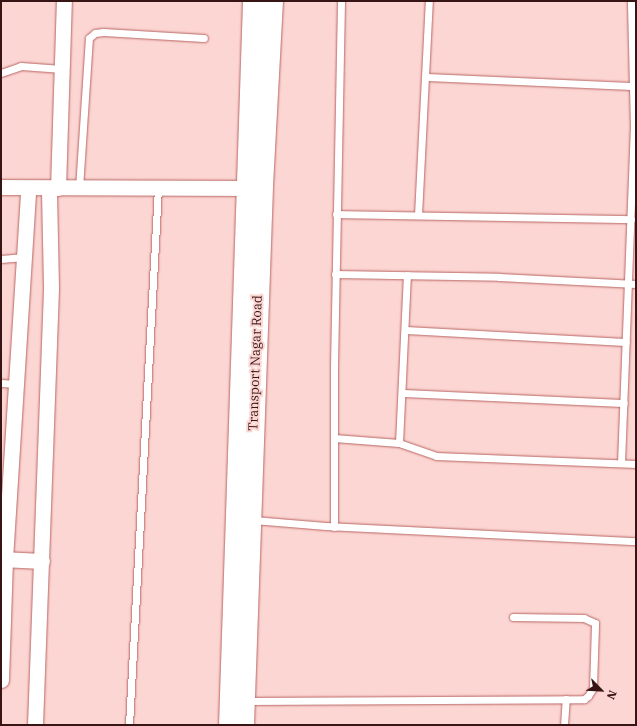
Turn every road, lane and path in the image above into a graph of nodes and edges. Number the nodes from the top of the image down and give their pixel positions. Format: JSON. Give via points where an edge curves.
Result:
{"nodes":[{"id":1,"x":64,"y":1,"type":"edge"},
{"id":2,"x":253,"y":1,"type":"edge"},
{"id":3,"x":272,"y":1,"type":"edge"},
{"id":4,"x":341,"y":1,"type":"edge"},
{"id":5,"x":428,"y":1,"type":"edge"},
{"id":6,"x":631,"y":1,"type":"edge"},
{"id":7,"x":204,"y":38,"type":"dead end"},
{"id":8,"x":62,"y":69,"type":"junction"},
{"id":9,"x":1,"y":73,"type":"edge"},
{"id":10,"x":425,"y":77,"type":"junction"},
{"id":11,"x":633,"y":86,"type":"junction"},
{"id":12,"x":1,"y":187,"type":"edge"},
{"id":13,"x":28,"y":188,"type":"junction"},
{"id":14,"x":54,"y":188,"type":"junction"},
{"id":15,"x":79,"y":188,"type":"junction"},
{"id":16,"x":158,"y":188,"type":"junction"},
{"id":17,"x":245,"y":188,"type":"junction"},
{"id":18,"x":336,"y":214,"type":"junction"},
{"id":19,"x":418,"y":215,"type":"junction"},
{"id":20,"x":631,"y":219,"type":"junction"},
{"id":21,"x":24,"y":257,"type":"junction"},
{"id":22,"x":1,"y":259,"type":"edge"},
{"id":23,"x":335,"y":274,"type":"junction"},
{"id":24,"x":407,"y":275,"type":"junction"},
{"id":25,"x":628,"y":283,"type":"junction"},
{"id":26,"x":636,"y":284,"type":"edge"},
{"id":27,"x":404,"y":330,"type":"junction"},
{"id":28,"x":626,"y":342,"type":"junction"},
{"id":29,"x":1,"y":383,"type":"edge"},
{"id":30,"x":16,"y":384,"type":"junction"},
{"id":31,"x":402,"y":393,"type":"junction"},
{"id":32,"x":624,"y":403,"type":"junction"},
{"id":33,"x":7,"y":437,"type":"edge"},
{"id":34,"x":334,"y":438,"type":"junction"},
{"id":35,"x":399,"y":443,"type":"junction"},
{"id":36,"x":621,"y":463,"type":"junction"},
{"id":37,"x":636,"y":464,"type":"edge"},
{"id":38,"x":250,"y":520,"type":"junction"},
{"id":39,"x":334,"y":527,"type":"junction"},
{"id":40,"x":636,"y":541,"type":"edge"},
{"id":41,"x":3,"y":559,"type":"edge"},
{"id":42,"x":42,"y":561,"type":"junction"},
{"id":43,"x":3,"y":601,"type":"edge"},
{"id":44,"x":513,"y":618,"type":"dead end"},
{"id":45,"x":1,"y":680,"type":"edge"},
{"id":46,"x":566,"y":699,"type":"junction"},
{"id":47,"x":244,"y":701,"type":"junction"},
{"id":48,"x":35,"y":725,"type":"edge"},
{"id":49,"x":129,"y":725,"type":"edge"},
{"id":50,"x":229,"y":725,"type":"edge"},
{"id":51,"x":243,"y":725,"type":"edge"},
{"id":52,"x":564,"y":725,"type":"edge"}],
"edges":[{"from":1,"to":8,"type":"street"},
{"from":2,"to":17,"type":"main road","name":"Transport Nagar Road"},
{"from":3,"to":38,"type":"main road","name":"Transport Nagar Road","via":[[262,185]]},
{"from":4,"to":18,"type":"lane"},
{"from":5,"to":10,"type":"lane"},
{"from":6,"to":11,"type":"lane"},
{"from":7,"to":15,"type":"lane","via":[[103,32],[95,33],[89,38]]},
{"from":8,"to":9,"type":"lane","via":[[21,66]]},
{"from":8,"to":14,"type":"street"},
{"from":10,"to":11,"type":"lane"},
{"from":10,"to":19,"type":"lane"},
{"from":11,"to":20,"type":"lane"},
{"from":12,"to":13,"type":"street"},
{"from":13,"to":14,"type":"street"},
{"from":13,"to":21,"type":"street"},
{"from":14,"to":15,"type":"street"},
{"from":14,"to":42,"type":"street"},
{"from":15,"to":16,"type":"street"},
{"from":16,"to":17,"type":"street"},
{"from":16,"to":49,"type":"lane"},
{"from":17,"to":50,"type":"main road","name":"Transport Nagar Road"},
{"from":18,"to":19,"type":"lane"},
{"from":18,"to":23,"type":"lane"},
{"from":19,"to":20,"type":"lane"},
{"from":20,"to":25,"type":"lane"},
{"from":21,"to":22,"type":"lane"},
{"from":21,"to":30,"type":"street"},
{"from":23,"to":24,"type":"lane"},
{"from":23,"to":34,"type":"lane"},
{"from":24,"to":25,"type":"lane"},
{"from":24,"to":27,"type":"lane"},
{"from":25,"to":26,"type":"lane"},
{"from":25,"to":28,"type":"lane"},
{"from":27,"to":28,"type":"lane"},
{"from":27,"to":31,"type":"lane"},
{"from":28,"to":32,"type":"lane"},
{"from":29,"to":30,"type":"lane"},
{"from":30,"to":33,"type":"street"},
{"from":31,"to":32,"type":"lane"},
{"from":31,"to":35,"type":"lane"},
{"from":32,"to":36,"type":"lane"},
{"from":33,"to":41,"type":"street"},
{"from":34,"to":35,"type":"lane"},
{"from":34,"to":39,"type":"lane"},
{"from":35,"to":36,"type":"lane","via":[[436,456]]},
{"from":36,"to":37,"type":"lane"},
{"from":38,"to":39,"type":"lane"},
{"from":38,"to":47,"type":"main road","name":"Transport Nagar Road"},
{"from":39,"to":40,"type":"lane"},
{"from":41,"to":42,"type":"street"},
{"from":41,"to":43,"type":"street"},
{"from":42,"to":48,"type":"street"},
{"from":43,"to":45,"type":"street"},
{"from":44,"to":46,"type":"lane","via":[[584,618],[595,623],[592,692],[584,699]]},
{"from":46,"to":47,"type":"lane"},
{"from":46,"to":52,"type":"lane"},
{"from":47,"to":51,"type":"main road","name":"Transport Nagar Road"}]}
